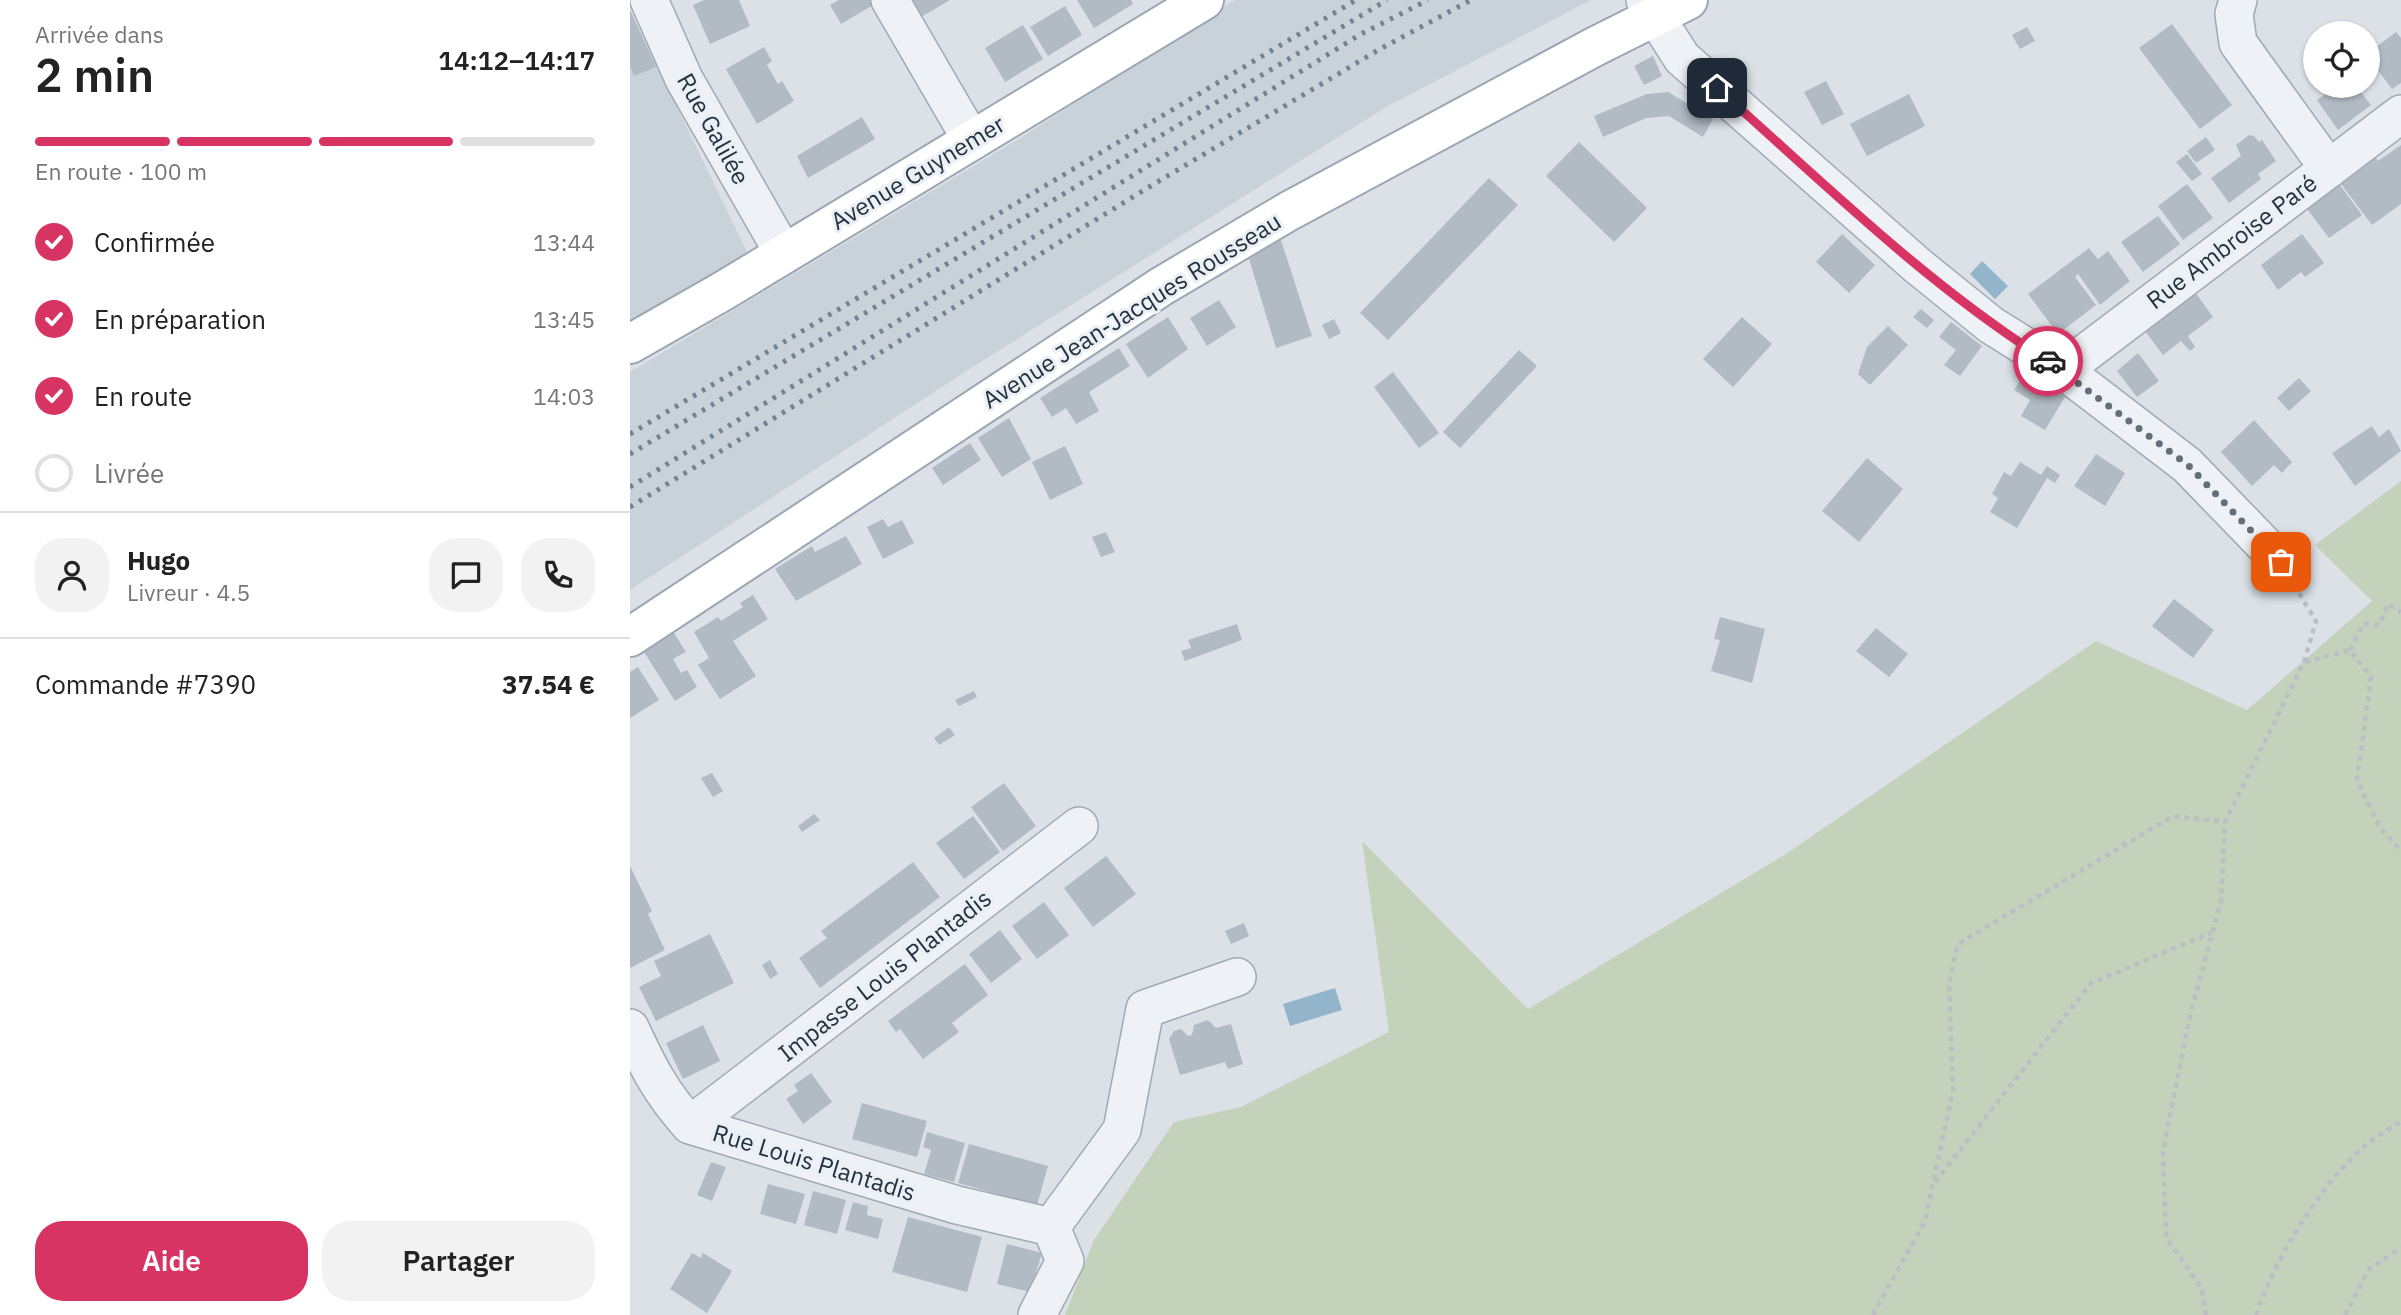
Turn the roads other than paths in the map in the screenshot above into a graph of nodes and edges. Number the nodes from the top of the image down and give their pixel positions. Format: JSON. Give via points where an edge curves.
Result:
{"nodes":[{"id":1,"x":649,"y":0,"type":"edge"},
{"id":2,"x":890,"y":0,"type":"edge"},
{"id":3,"x":1203,"y":0,"type":"edge"},
{"id":4,"x":1688,"y":0,"type":"edge"},
{"id":5,"x":2238,"y":0,"type":"edge"},
{"id":6,"x":1649,"y":9,"type":"edge"},
{"id":7,"x":1167,"y":10,"type":"edge"},
{"id":8,"x":2401,"y":114,"type":"edge"},
{"id":9,"x":972,"y":141,"type":"junction"},
{"id":10,"x":2329,"y":169,"type":"junction"},
{"id":11,"x":784,"y":254,"type":"junction"},
{"id":12,"x":630,"y":344,"type":"edge"},
{"id":13,"x":2063,"y":370,"type":"junction"},
{"id":14,"x":2281,"y":562,"type":"road end"},
{"id":15,"x":630,"y":637,"type":"edge"},
{"id":16,"x":1079,"y":826,"type":"dead end"},
{"id":17,"x":1237,"y":977,"type":"dead end"},
{"id":18,"x":634,"y":1049,"type":"edge"},
{"id":19,"x":690,"y":1125,"type":"junction"},
{"id":20,"x":1051,"y":1227,"type":"junction"},
{"id":21,"x":1037,"y":1315,"type":"edge"}],
"edges":[{"from":1,"to":11,"type":"street","name":"Rue Galilée","via":[[684,79]]},
{"from":2,"to":9,"type":"street"},
{"from":3,"to":7,"type":"main road","name":"Avenue Guynemer"},
{"from":4,"to":6,"type":"main road","name":"Avenue Jean-Jacques Rousseau"},
{"from":5,"to":10,"type":"street","via":[[2234,14],[2238,43]]},
{"from":6,"to":13,"type":"street","via":[[1682,58],[1918,267],[1991,324]]},
{"from":6,"to":15,"type":"main road","name":"Avenue Jean-Jacques Rousseau","via":[[1596,46],[1289,211],[1162,286]]},
{"from":7,"to":9,"type":"main road","name":"Avenue Guynemer"},
{"from":8,"to":10,"type":"street","name":"Rue Ambroise Paré"},
{"from":9,"to":11,"type":"main road","name":"Avenue Guynemer"},
{"from":10,"to":13,"type":"street","name":"Rue Ambroise Paré"},
{"from":11,"to":12,"type":"main road","name":"Avenue Guynemer"},
{"from":13,"to":14,"type":"street","via":[[2188,465]]},
{"from":16,"to":19,"type":"street","name":"Impasse Louis Plantadis"},
{"from":17,"to":20,"type":"street","via":[[1145,1009],[1122,1130]]},
{"from":18,"to":19,"type":"street","name":"Rue Louis Plantadis","via":[[667,1100]]},
{"from":19,"to":20,"type":"street","name":"Rue Louis Plantadis","via":[[957,1205]]},
{"from":20,"to":21,"type":"street","via":[[1065,1261]]}]}
